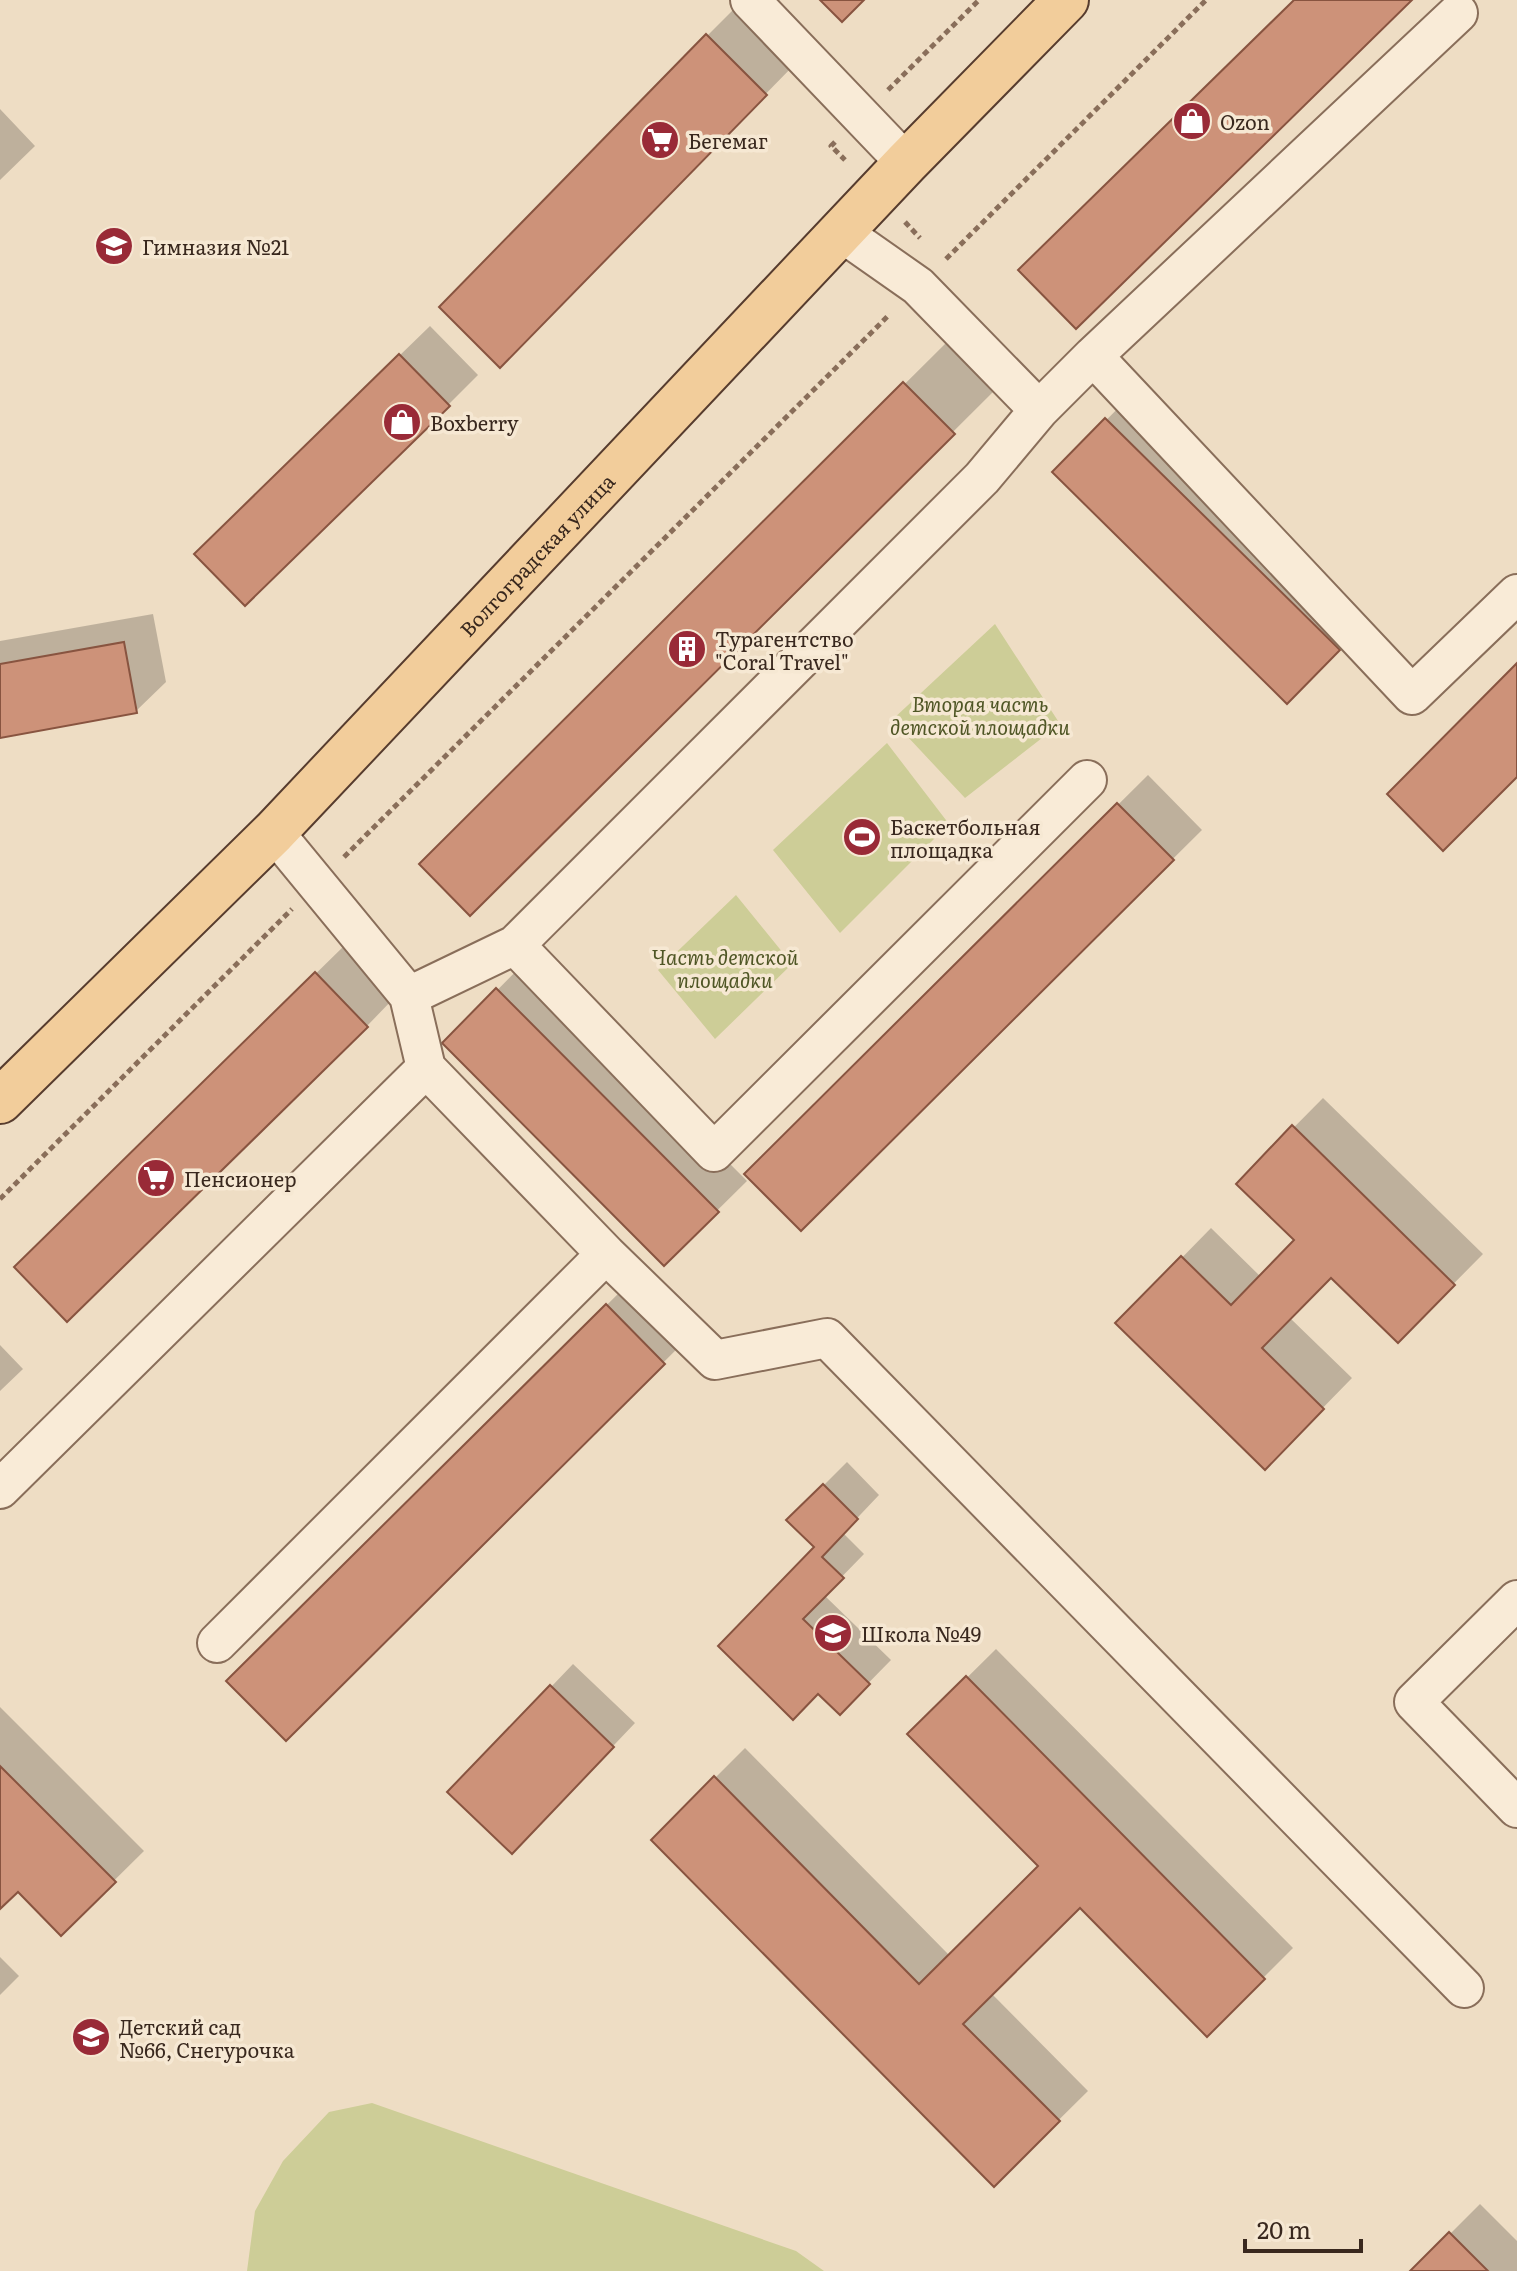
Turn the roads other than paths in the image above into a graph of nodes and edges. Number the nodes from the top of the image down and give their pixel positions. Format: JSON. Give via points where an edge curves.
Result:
{"nodes":[{"id":1,"x":750,"y":0,"type":"edge"},
{"id":2,"x":1066,"y":0,"type":"edge"},
{"id":3,"x":1458,"y":13,"type":"dead end"},
{"id":4,"x":906,"y":163,"type":"junction"},
{"id":5,"x":841,"y":232,"type":"junction"},
{"id":6,"x":1093,"y":356,"type":"junction"},
{"id":7,"x":1039,"y":410,"type":"junction"},
{"id":8,"x":1517,"y":594,"type":"edge"},
{"id":9,"x":1087,"y":780,"type":"dead end"},
{"id":10,"x":274,"y":832,"type":"junction"},
{"id":11,"x":515,"y":945,"type":"junction"},
{"id":12,"x":409,"y":996,"type":"junction"},
{"id":13,"x":426,"y":1068,"type":"junction"},
{"id":14,"x":0,"y":1101,"type":"edge"},
{"id":15,"x":606,"y":1254,"type":"junction"},
{"id":16,"x":0,"y":1489,"type":"edge"},
{"id":17,"x":1517,"y":1600,"type":"edge"},
{"id":18,"x":217,"y":1643,"type":"dead end"},
{"id":19,"x":1517,"y":1808,"type":"edge"},
{"id":20,"x":1464,"y":1988,"type":"dead end"}],
"edges":[{"from":1,"to":4,"type":"lane"},
{"from":2,"to":4,"type":"main road","name":"Волгоградская улица"},
{"from":3,"to":6,"type":"lane"},
{"from":4,"to":5,"type":"main road","name":"Волгоградская улица"},
{"from":5,"to":7,"type":"lane","via":[[918,286]]},
{"from":5,"to":10,"type":"main road","name":"Волгоградская улица"},
{"from":6,"to":7,"type":"lane"},
{"from":6,"to":8,"type":"lane","via":[[1412,695]]},
{"from":7,"to":11,"type":"lane","via":[[982,478]]},
{"from":9,"to":11,"type":"lane","via":[[714,1152]]},
{"from":10,"to":12,"type":"lane"},
{"from":10,"to":14,"type":"main road","name":"Волгоградская улица"},
{"from":11,"to":12,"type":"lane"},
{"from":12,"to":13,"type":"lane"},
{"from":13,"to":15,"type":"lane"},
{"from":13,"to":16,"type":"lane"},
{"from":15,"to":18,"type":"lane"},
{"from":15,"to":20,"type":"lane","via":[[715,1360],[827,1338]]},
{"from":17,"to":19,"type":"lane","via":[[1414,1702]]}]}
